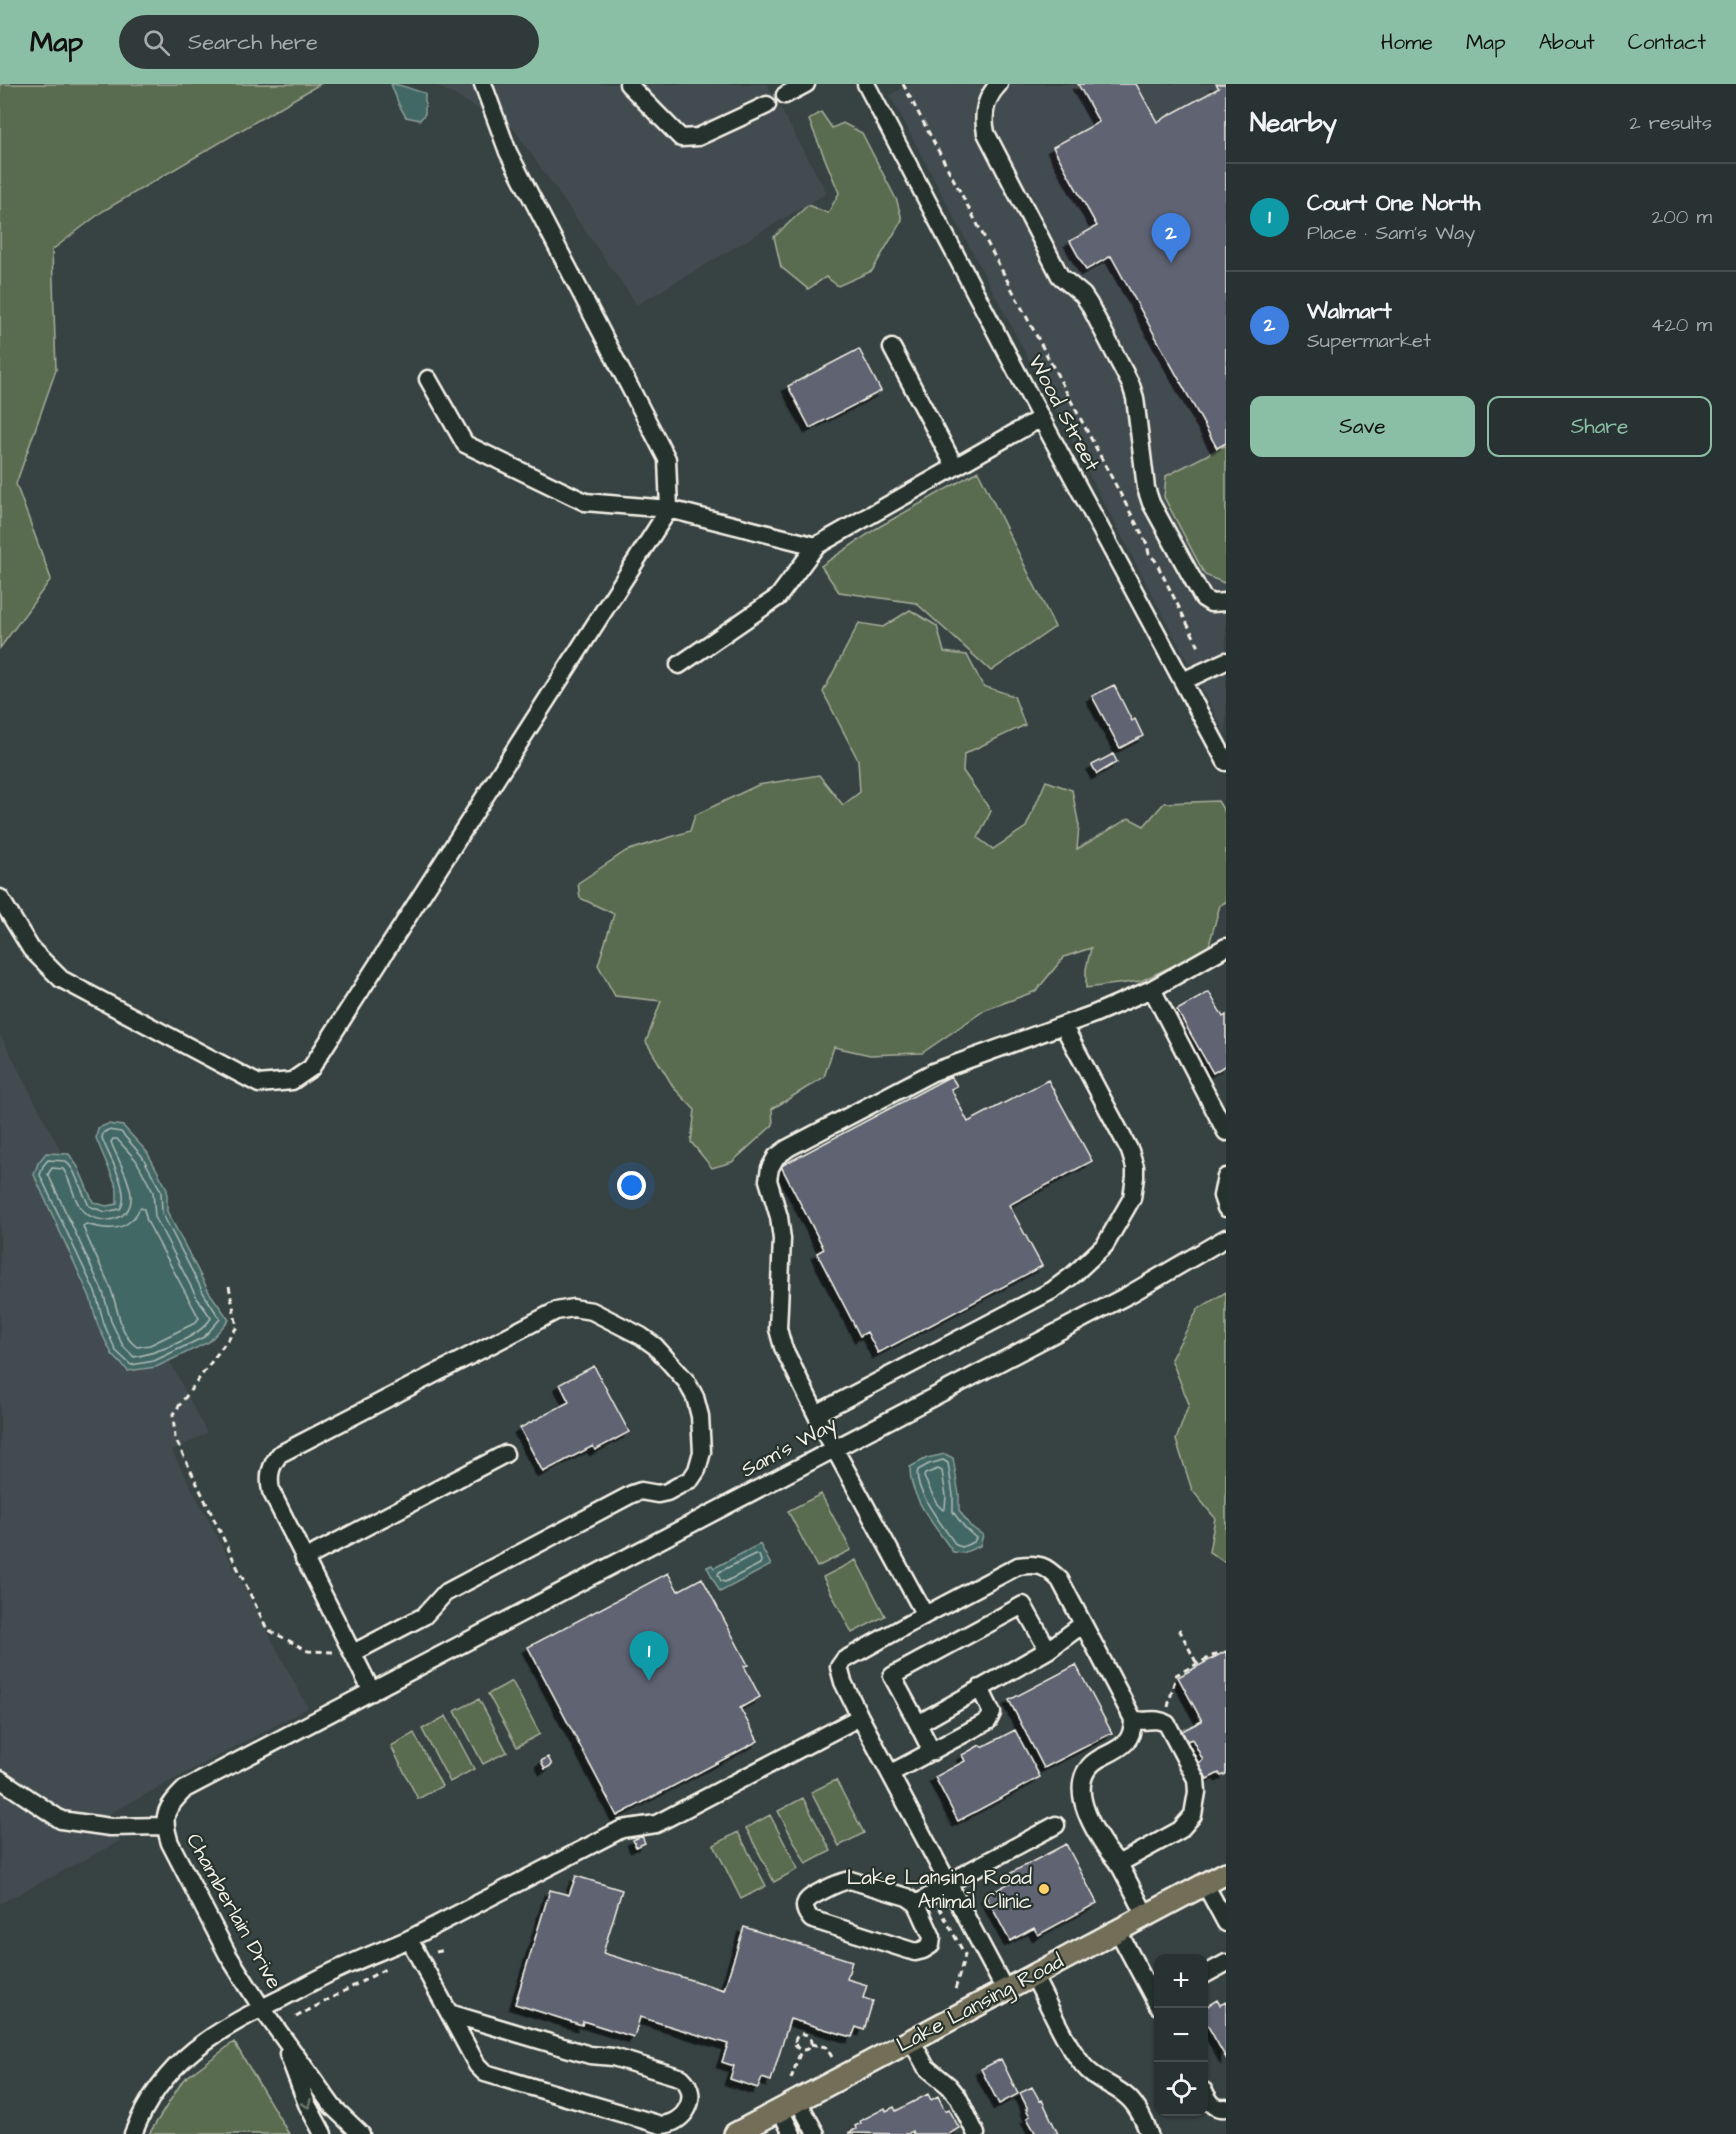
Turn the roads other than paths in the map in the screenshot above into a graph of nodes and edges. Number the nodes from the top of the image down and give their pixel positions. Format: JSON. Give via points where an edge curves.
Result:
{"nodes":[{"id":1,"x":483,"y":84,"type":"edge"},
{"id":2,"x":628,"y":84,"type":"edge"},
{"id":3,"x":806,"y":84,"type":"edge"},
{"id":4,"x":866,"y":84,"type":"edge"},
{"id":5,"x":999,"y":84,"type":"edge"},
{"id":6,"x":785,"y":95,"type":"dead end"},
{"id":7,"x":767,"y":105,"type":"dead end"},
{"id":8,"x":892,"y":348,"type":"dead end"},
{"id":9,"x":428,"y":379,"type":"dead end"},
{"id":10,"x":1041,"y":418,"type":"junction"},
{"id":11,"x":955,"y":467,"type":"junction"},
{"id":12,"x":669,"y":509,"type":"junction"},
{"id":13,"x":816,"y":546,"type":"junction"},
{"id":14,"x":1226,"y":602,"type":"edge"},
{"id":15,"x":1226,"y":662,"type":"edge"},
{"id":16,"x":679,"y":665,"type":"dead end"},
{"id":17,"x":1183,"y":681,"type":"junction"},
{"id":18,"x":1226,"y":762,"type":"edge"},
{"id":19,"x":0,"y":898,"type":"edge"},
{"id":20,"x":1226,"y":948,"type":"edge"},
{"id":21,"x":1152,"y":989,"type":"junction"},
{"id":22,"x":1063,"y":1025,"type":"junction"},
{"id":23,"x":1220,"y":1103,"type":"edge"},
{"id":24,"x":1226,"y":1131,"type":"edge"},
{"id":25,"x":1226,"y":1177,"type":"edge"},
{"id":26,"x":1226,"y":1208,"type":"edge"},
{"id":27,"x":1226,"y":1238,"type":"edge"},
{"id":28,"x":816,"y":1414,"type":"junction"},
{"id":29,"x":835,"y":1448,"type":"junction"},
{"id":30,"x":505,"y":1454,"type":"dead end"},
{"id":31,"x":304,"y":1558,"type":"junction"},
{"id":32,"x":925,"y":1615,"type":"junction"},
{"id":33,"x":1083,"y":1624,"type":"junction"},
{"id":34,"x":1048,"y":1650,"type":"junction"},
{"id":35,"x":353,"y":1653,"type":"junction"},
{"id":36,"x":980,"y":1689,"type":"junction"},
{"id":37,"x":372,"y":1692,"type":"junction"},
{"id":38,"x":860,"y":1717,"type":"junction"},
{"id":39,"x":1133,"y":1719,"type":"junction"},
{"id":40,"x":918,"y":1724,"type":"junction"},
{"id":41,"x":932,"y":1752,"type":"junction"},
{"id":42,"x":891,"y":1773,"type":"junction"},
{"id":43,"x":0,"y":1779,"type":"edge"},
{"id":44,"x":1056,"y":1825,"type":"dead end"},
{"id":45,"x":164,"y":1826,"type":"junction"},
{"id":46,"x":1118,"y":1864,"type":"junction"},
{"id":47,"x":1226,"y":1873,"type":"edge"},
{"id":48,"x":1205,"y":1884,"type":"junction"},
{"id":49,"x":950,"y":1885,"type":"junction"},
{"id":50,"x":917,"y":1904,"type":"junction"},
{"id":51,"x":1146,"y":1916,"type":"junction"},
{"id":52,"x":1226,"y":1923,"type":"edge"},
{"id":53,"x":1118,"y":1930,"type":"junction"},
{"id":54,"x":409,"y":1939,"type":"junction"},
{"id":55,"x":1226,"y":1963,"type":"edge"},
{"id":56,"x":1208,"y":1972,"type":"edge"},
{"id":57,"x":1033,"y":1975,"type":"junction"},
{"id":58,"x":1005,"y":1990,"type":"junction"},
{"id":59,"x":1154,"y":1996,"type":"edge"},
{"id":60,"x":261,"y":2007,"type":"junction"},
{"id":61,"x":449,"y":2013,"type":"junction"},
{"id":62,"x":281,"y":2033,"type":"junction"},
{"id":63,"x":911,"y":2040,"type":"junction"},
{"id":64,"x":1208,"y":2098,"type":"edge"},
{"id":65,"x":798,"y":2101,"type":"junction"},
{"id":66,"x":333,"y":2107,"type":"junction"},
{"id":67,"x":1226,"y":2108,"type":"edge"},
{"id":68,"x":780,"y":2110,"type":"junction"},
{"id":69,"x":133,"y":2134,"type":"edge"},
{"id":70,"x":323,"y":2134,"type":"edge"},
{"id":71,"x":345,"y":2134,"type":"edge"},
{"id":72,"x":361,"y":2134,"type":"edge"},
{"id":73,"x":735,"y":2134,"type":"edge"},
{"id":74,"x":792,"y":2134,"type":"edge"},
{"id":75,"x":816,"y":2134,"type":"edge"},
{"id":76,"x":976,"y":2134,"type":"edge"},
{"id":77,"x":1149,"y":2134,"type":"edge"}],
"edges":[{"from":1,"to":12,"type":"street","via":[[508,152],[667,459]]},
{"from":2,"to":7,"type":"street","via":[[681,138],[698,137]]},
{"from":3,"to":6,"type":"street"},
{"from":4,"to":10,"type":"street","name":"Wood Street"},
{"from":5,"to":14,"type":"street","via":[[987,101],[983,117],[986,133],[1060,276],[1089,304],[1131,385],[1151,503],[1203,598],[1211,603]]},
{"from":8,"to":11,"type":"street"},
{"from":9,"to":12,"type":"street","via":[[465,444],[585,502]]},
{"from":10,"to":11,"type":"street"},
{"from":10,"to":17,"type":"street","name":"Wood Street"},
{"from":11,"to":13,"type":"street"},
{"from":12,"to":13,"type":"street"},
{"from":12,"to":19,"type":"street","via":[[311,1068],[292,1081],[259,1084],[61,979],[30,949]]},
{"from":13,"to":16,"type":"street","via":[[778,597]]},
{"from":15,"to":17,"type":"street"},
{"from":17,"to":18,"type":"street","name":"Wood Street"},
{"from":20,"to":21,"type":"street"},
{"from":21,"to":22,"type":"street"},
{"from":21,"to":23,"type":"street"},
{"from":22,"to":28,"type":"street","via":[[1135,1167],[1132,1198],[1105,1245],[1053,1290]]},
{"from":22,"to":28,"type":"street","via":[[933,1072],[776,1157],[768,1180],[782,1239],[777,1329]]},
{"from":23,"to":24,"type":"street"},
{"from":25,"to":26,"type":"street","via":[[1222,1196]]},
{"from":27,"to":29,"type":"street","name":"Sam's Way","via":[[1130,1294]]},
{"from":28,"to":29,"type":"street"},
{"from":29,"to":32,"type":"street"},
{"from":29,"to":37,"type":"street","name":"Sam's Way"},
{"from":30,"to":31,"type":"street"},
{"from":31,"to":35,"type":"street"},
{"from":31,"to":35,"type":"street","via":[[270,1491],[268,1478],[280,1454],[556,1311],[592,1311],[641,1336],[655,1346],[695,1397],[702,1452],[691,1479],[667,1492],[632,1494],[445,1593],[424,1616]]},
{"from":32,"to":33,"type":"street","via":[[1018,1566],[1034,1564],[1049,1569],[1060,1580]]},
{"from":32,"to":38,"type":"street","via":[[844,1660],[839,1667]]},
{"from":33,"to":34,"type":"street"},
{"from":33,"to":39,"type":"street"},
{"from":34,"to":36,"type":"street"},
{"from":34,"to":40,"type":"street","via":[[1023,1605],[892,1676]]},
{"from":35,"to":37,"type":"street"},
{"from":36,"to":40,"type":"street"},
{"from":36,"to":41,"type":"street","via":[[992,1713],[988,1721]]},
{"from":37,"to":45,"type":"street","name":"Chamberlain Drive","via":[[184,1789],[169,1804]]},
{"from":38,"to":42,"type":"street"},
{"from":38,"to":54,"type":"street","via":[[656,1824],[622,1829]]},
{"from":39,"to":46,"type":"street","via":[[1130,1740],[1095,1761],[1082,1784],[1085,1811]]},
{"from":39,"to":46,"type":"street","via":[[1159,1719],[1167,1724],[1196,1779],[1197,1792],[1193,1815],[1180,1830]]},
{"from":40,"to":41,"type":"street"},
{"from":41,"to":42,"type":"street"},
{"from":42,"to":49,"type":"street"},
{"from":43,"to":45,"type":"street","via":[[61,1820],[110,1827]]},
{"from":44,"to":49,"type":"street"},
{"from":45,"to":60,"type":"street","name":"Chamberlain Drive","via":[[228,1955]]},
{"from":46,"to":51,"type":"street"},
{"from":47,"to":48,"type":"main road","name":"Lake Lansing Road"},
{"from":48,"to":51,"type":"main road","name":"Lake Lansing Road"},
{"from":48,"to":52,"type":"street"},
{"from":49,"to":50,"type":"street"},
{"from":49,"to":58,"type":"street"},
{"from":50,"to":50,"type":"street","via":[[907,1897],[850,1880],[808,1898],[805,1904],[811,1919],[915,1952],[931,1945],[932,1937]]},
{"from":51,"to":53,"type":"main road","name":"Lake Lansing Road"},
{"from":53,"to":57,"type":"main road","name":"Lake Lansing Road"},
{"from":53,"to":59,"type":"street"},
{"from":54,"to":60,"type":"street"},
{"from":54,"to":61,"type":"street"},
{"from":55,"to":56,"type":"street"},
{"from":57,"to":58,"type":"main road","name":"Lake Lansing Road"},
{"from":57,"to":77,"type":"street","via":[[1084,2067],[1125,2095],[1136,2107]]},
{"from":58,"to":63,"type":"main road","name":"Lake Lansing Road"},
{"from":60,"to":62,"type":"street","name":"Chamberlain Drive"},
{"from":60,"to":69,"type":"street","via":[[204,2041],[177,2064]]},
{"from":61,"to":61,"type":"street","via":[[682,2078],[691,2096],[687,2111],[661,2125],[485,2073]]},
{"from":62,"to":66,"type":"street","name":"Chamberlain Drive"},
{"from":62,"to":70,"type":"street","one_way":true,"via":[[307,2104]]},
{"from":63,"to":65,"type":"main road","name":"Lake Lansing Road"},
{"from":63,"to":76,"type":"street","via":[[926,2067],[957,2097]]},
{"from":64,"to":67,"type":"street","via":[[1214,2106]]},
{"from":65,"to":68,"type":"main road","name":"Lake Lansing Road"},
{"from":65,"to":75,"type":"street"},
{"from":66,"to":71,"type":"street","name":"Chamberlain Drive"},
{"from":66,"to":72,"type":"street","name":"Chamberlain Drive"},
{"from":68,"to":73,"type":"main road","name":"Lake Lansing Road"},
{"from":68,"to":74,"type":"street"}]}
